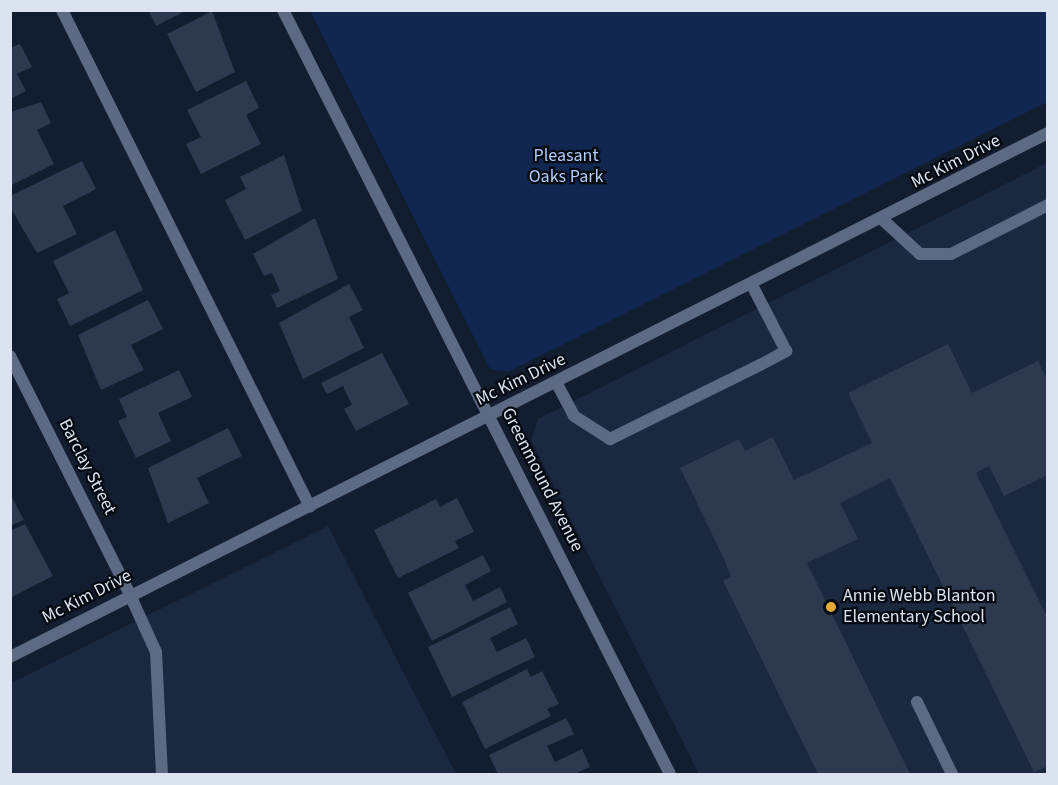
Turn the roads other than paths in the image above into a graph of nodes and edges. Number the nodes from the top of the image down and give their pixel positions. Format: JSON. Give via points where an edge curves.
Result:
{"nodes":[{"id":1,"x":62,"y":10,"type":"edge"},
{"id":2,"x":283,"y":10,"type":"edge"},
{"id":3,"x":1047,"y":133,"type":"edge"},
{"id":4,"x":1047,"y":205,"type":"edge"},
{"id":5,"x":883,"y":220,"type":"junction"},
{"id":6,"x":752,"y":285,"type":"junction"},
{"id":7,"x":10,"y":356,"type":"edge"},
{"id":8,"x":556,"y":382,"type":"junction"},
{"id":9,"x":490,"y":415,"type":"junction"},
{"id":10,"x":310,"y":507,"type":"junction"},
{"id":11,"x":130,"y":595,"type":"junction"},
{"id":12,"x":10,"y":657,"type":"edge"},
{"id":13,"x":917,"y":702,"type":"dead end"},
{"id":14,"x":162,"y":774,"type":"edge"},
{"id":15,"x":670,"y":774,"type":"edge"},
{"id":16,"x":952,"y":774,"type":"edge"}],
"edges":[{"from":1,"to":10,"type":"street"},
{"from":2,"to":9,"type":"street","name":"Greenmound Avenue"},
{"from":3,"to":5,"type":"street","name":"Mc Kim Drive"},
{"from":4,"to":5,"type":"street","via":[[951,254],[920,254]]},
{"from":5,"to":6,"type":"street","name":"Mc Kim Drive"},
{"from":6,"to":8,"type":"street","name":"Mc Kim Drive"},
{"from":6,"to":8,"type":"street","via":[[786,351],[610,440],[574,416]]},
{"from":7,"to":11,"type":"street","name":"Barclay Street"},
{"from":8,"to":9,"type":"street","name":"Mc Kim Drive"},
{"from":9,"to":10,"type":"street","name":"Mc Kim Drive"},
{"from":9,"to":15,"type":"street","name":"Greenmound Avenue"},
{"from":10,"to":11,"type":"street","name":"Mc Kim Drive"},
{"from":11,"to":12,"type":"street","name":"Mc Kim Drive"},
{"from":11,"to":14,"type":"street","name":"Barclay Street","via":[[156,652]]},
{"from":13,"to":16,"type":"street"}]}
